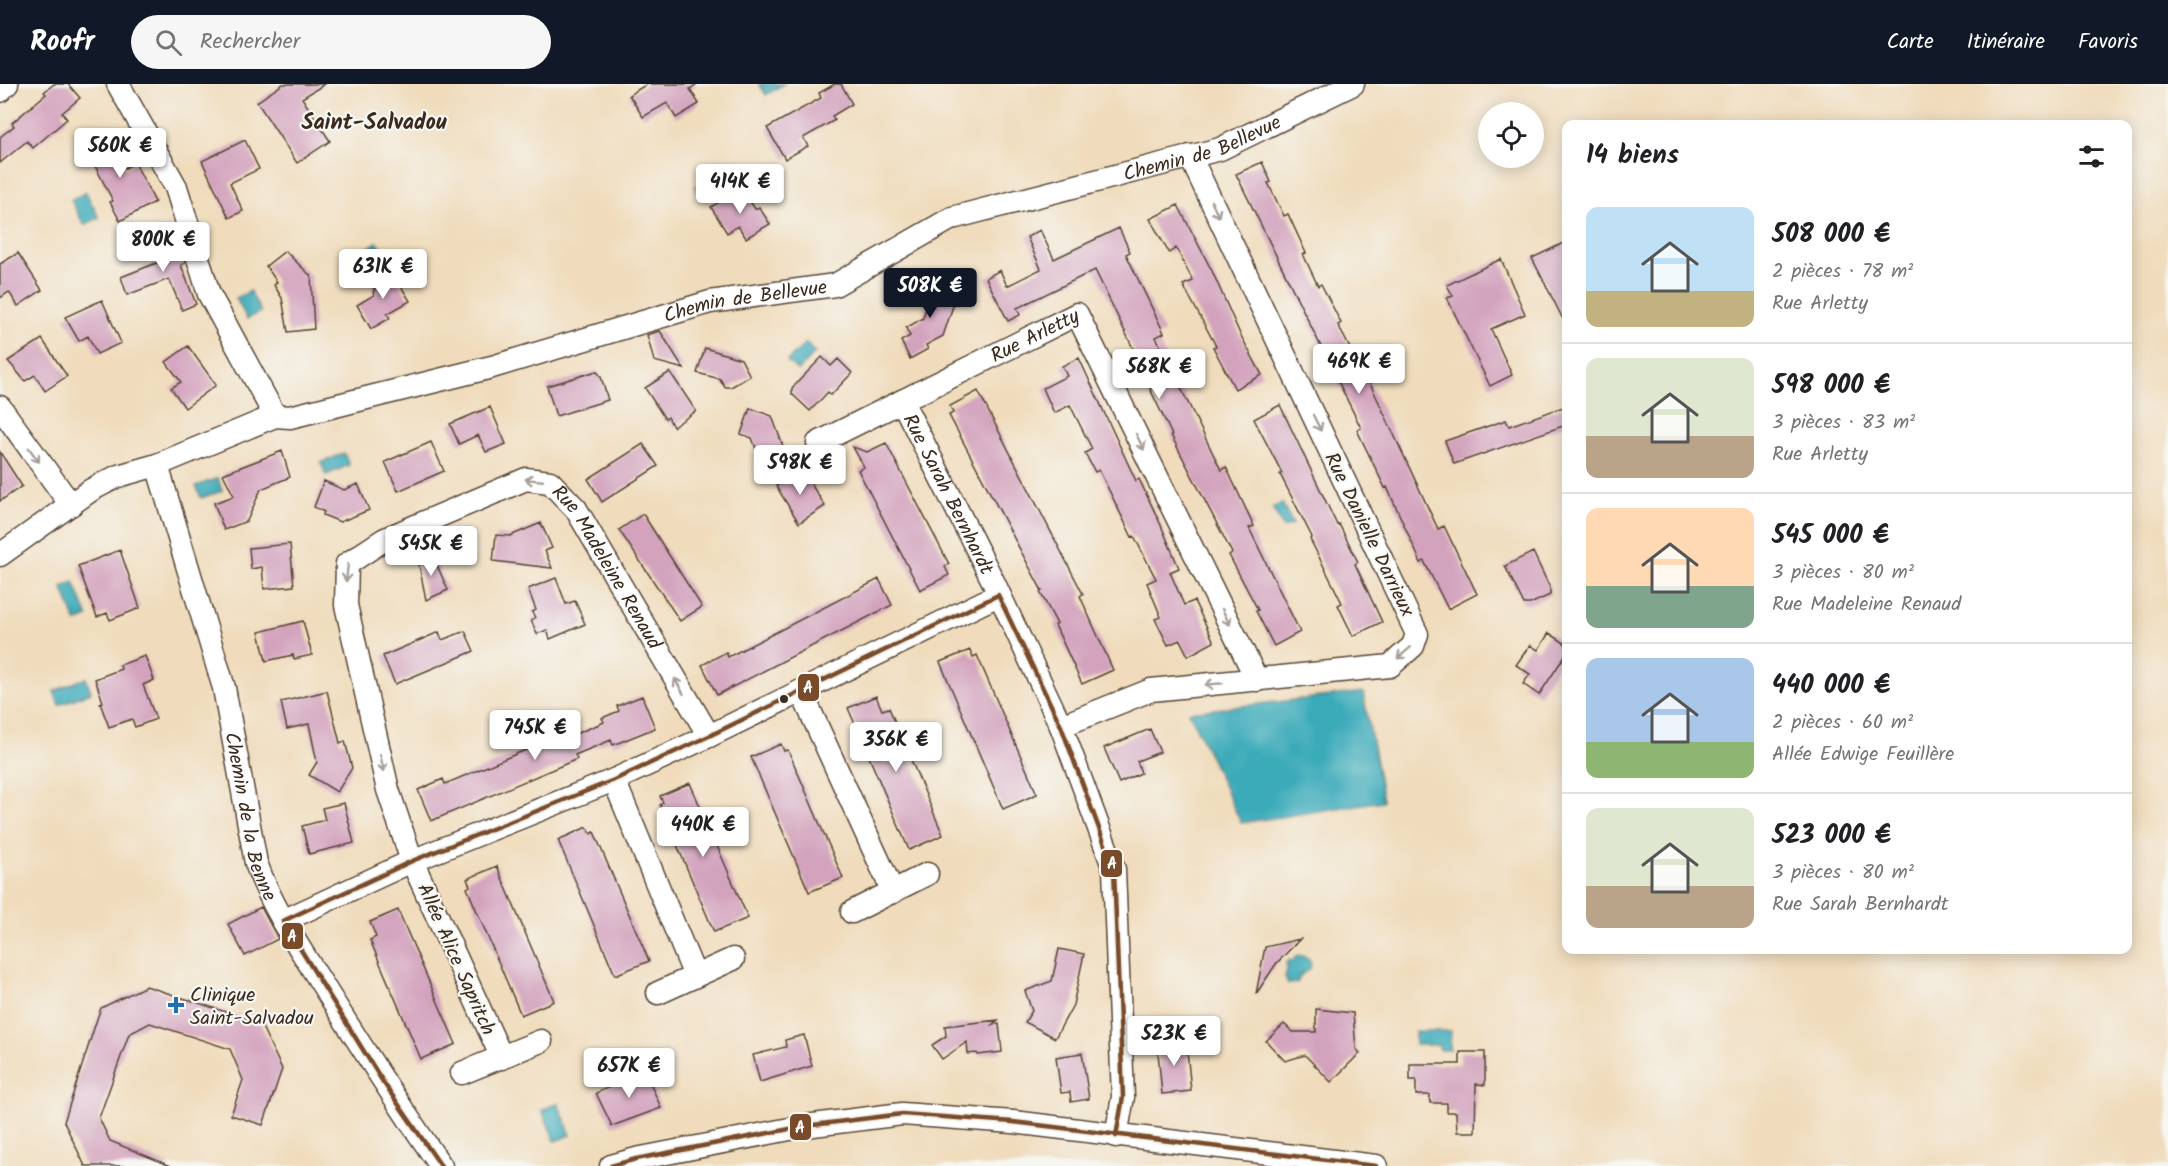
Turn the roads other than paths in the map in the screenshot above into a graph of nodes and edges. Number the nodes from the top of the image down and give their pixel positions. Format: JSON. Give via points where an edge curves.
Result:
{"nodes":[{"id":1,"x":7,"y":84,"type":"edge"},
{"id":2,"x":118,"y":84,"type":"edge"},
{"id":3,"x":1353,"y":84,"type":"edge"},
{"id":4,"x":0,"y":91,"type":"edge"},
{"id":5,"x":1190,"y":156,"type":"junction"},
{"id":6,"x":902,"y":401,"type":"junction"},
{"id":7,"x":0,"y":407,"type":"edge"},
{"id":8,"x":275,"y":416,"type":"junction"},
{"id":9,"x":818,"y":443,"type":"dead end"},
{"id":10,"x":157,"y":465,"type":"junction"},
{"id":11,"x":70,"y":505,"type":"junction"},
{"id":12,"x":0,"y":555,"type":"edge"},
{"id":13,"x":998,"y":595,"type":"junction"},
{"id":14,"x":1257,"y":680,"type":"junction"},
{"id":15,"x":801,"y":691,"type":"junction"},
{"id":16,"x":1061,"y":726,"type":"junction"},
{"id":17,"x":709,"y":736,"type":"junction"},
{"id":18,"x":614,"y":780,"type":"junction"},
{"id":19,"x":412,"y":861,"type":"junction"},
{"id":20,"x":927,"y":874,"type":"dead end"},
{"id":21,"x":892,"y":892,"type":"junction"},
{"id":22,"x":852,"y":912,"type":"dead end"},
{"id":23,"x":283,"y":921,"type":"junction"},
{"id":24,"x":733,"y":959,"type":"dead end"},
{"id":25,"x":695,"y":976,"type":"junction"},
{"id":26,"x":658,"y":993,"type":"dead end"},
{"id":27,"x":541,"y":1041,"type":"dead end"},
{"id":28,"x":502,"y":1058,"type":"junction"},
{"id":29,"x":462,"y":1073,"type":"dead end"},
{"id":30,"x":1116,"y":1136,"type":"junction"},
{"id":31,"x":441,"y":1166,"type":"edge"},
{"id":32,"x":611,"y":1166,"type":"edge"},
{"id":33,"x":1376,"y":1166,"type":"edge"}],
"edges":[{"from":1,"to":4,"type":"street"},
{"from":2,"to":8,"type":"street","via":[[176,188],[209,294]]},
{"from":3,"to":5,"type":"street","name":"Chemin de Bellevue","via":[[1220,148]]},
{"from":5,"to":8,"type":"street","name":"Chemin de Bellevue","via":[[952,218],[835,285],[710,302],[492,367],[290,417]]},
{"from":5,"to":14,"type":"street","name":"Rue Danielle Darrieux","one_way":true,"via":[[1418,634],[1413,646],[1390,666]]},
{"from":6,"to":9,"type":"street","name":"Rue Arletty"},
{"from":6,"to":13,"type":"street","name":"Rue Sarah Bernhardt"},
{"from":6,"to":14,"type":"street","name":"Rue Arletty","one_way":true,"via":[[1077,314]]},
{"from":7,"to":11,"type":"street","one_way":true},
{"from":8,"to":10,"type":"street","name":"Chemin de Bellevue"},
{"from":10,"to":11,"type":"street","name":"Chemin de Bellevue","via":[[118,476]]},
{"from":10,"to":23,"type":"street","name":"Chemin de la Benne","via":[[224,688],[256,863]]},
{"from":11,"to":12,"type":"street","name":"Chemin de Bellevue"},
{"from":13,"to":15,"type":"street"},
{"from":13,"to":16,"type":"street","name":"Rue Sarah Bernhardt"},
{"from":14,"to":16,"type":"street","name":"Rue Danielle Darrieux","one_way":true,"via":[[1151,690]]},
{"from":15,"to":17,"type":"street"},
{"from":15,"to":21,"type":"street"},
{"from":16,"to":30,"type":"street","name":"Rue Sarah Bernhardt","via":[[1114,869],[1123,1097]]},
{"from":17,"to":18,"type":"street"},
{"from":17,"to":19,"type":"street","name":"Rue Madeleine Renaud","one_way":true,"via":[[576,509],[550,482],[526,479],[385,539],[347,564],[346,605],[388,790]]},
{"from":18,"to":19,"type":"street"},
{"from":18,"to":25,"type":"street"},
{"from":19,"to":23,"type":"street"},
{"from":19,"to":28,"type":"street","name":"Allée Alice Sapritch"},
{"from":20,"to":21,"type":"street"},
{"from":21,"to":22,"type":"street"},
{"from":23,"to":31,"type":"street","name":"Chemin de la Benne","via":[[383,1082]]},
{"from":24,"to":25,"type":"street"},
{"from":25,"to":26,"type":"street"},
{"from":27,"to":28,"type":"street","name":"Allée Alice Sapritch"},
{"from":28,"to":29,"type":"street","name":"Allée Alice Sapritch"},
{"from":30,"to":32,"type":"street","via":[[1013,1122],[902,1114],[805,1126]]},
{"from":30,"to":33,"type":"street"}]}
